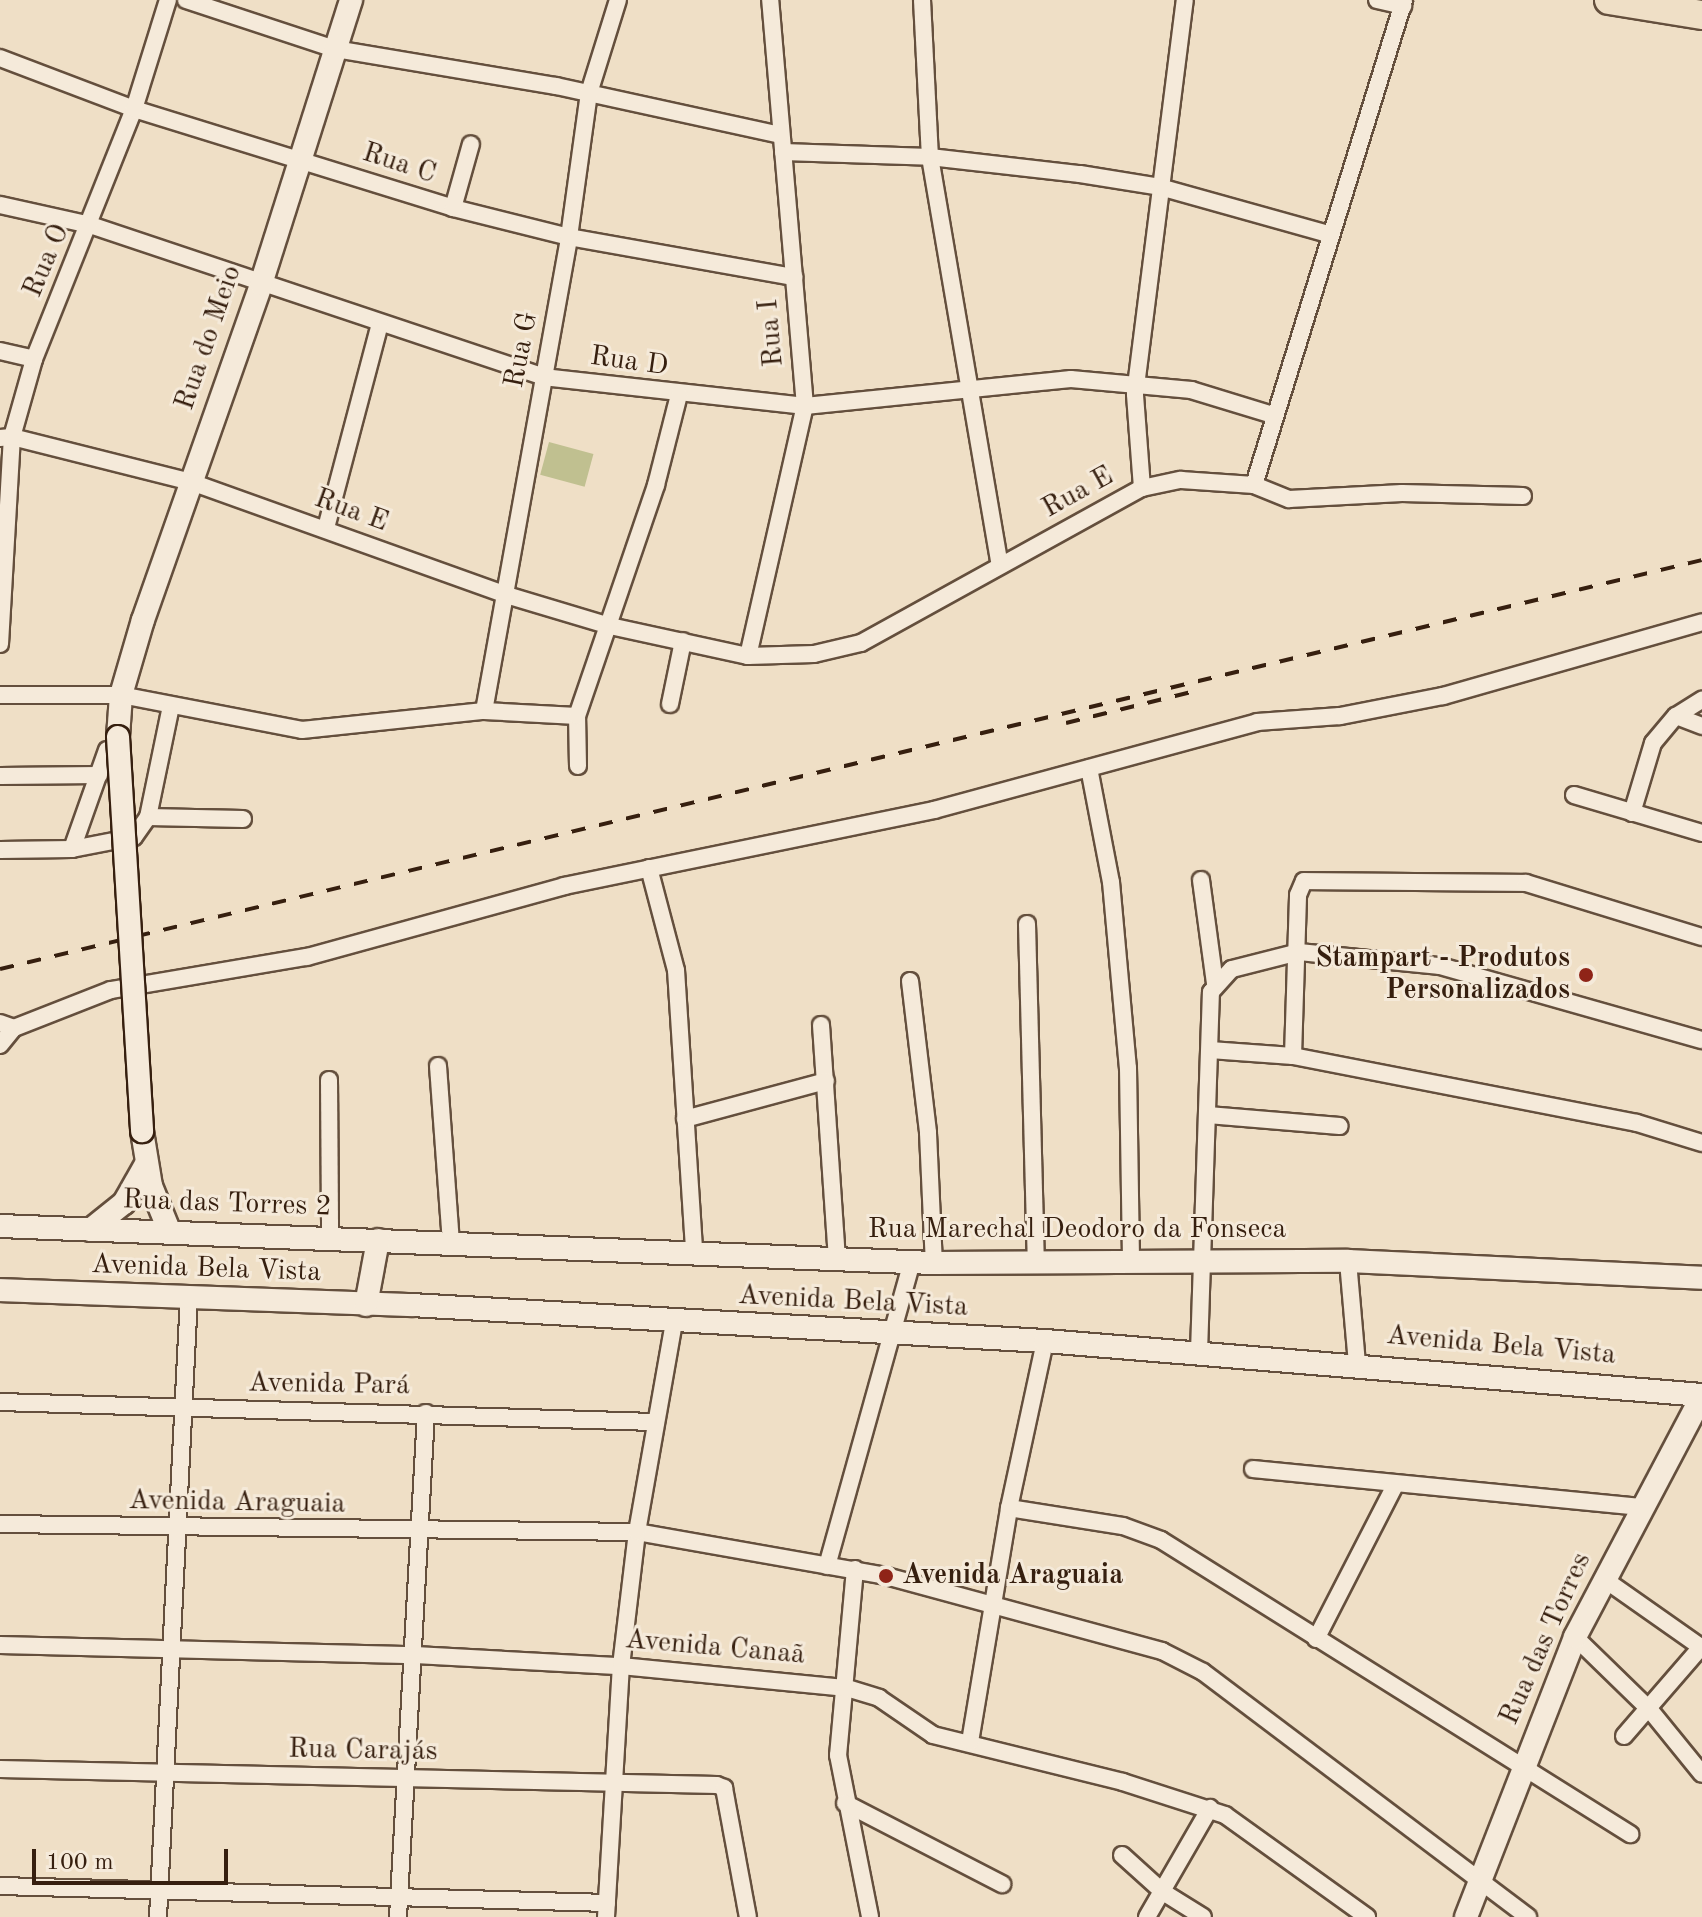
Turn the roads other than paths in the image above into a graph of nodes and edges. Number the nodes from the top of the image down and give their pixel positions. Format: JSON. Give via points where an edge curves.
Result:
{"nodes":[{"id":1,"x":168,"y":0,"type":"edge"},
{"id":2,"x":186,"y":0,"type":"edge"},
{"id":3,"x":351,"y":0,"type":"edge"},
{"id":4,"x":618,"y":0,"type":"edge"},
{"id":5,"x":770,"y":0,"type":"edge"},
{"id":6,"x":922,"y":0,"type":"edge"},
{"id":7,"x":1185,"y":0,"type":"edge"},
{"id":8,"x":1377,"y":0,"type":"edge"},
{"id":9,"x":1609,"y":0,"type":"edge"},
{"id":10,"x":1403,"y":3,"type":"edge"},
{"id":11,"x":1699,"y":10,"type":"edge"},
{"id":12,"x":335,"y":49,"type":"junction"},
{"id":13,"x":0,"y":58,"type":"edge"},
{"id":14,"x":589,"y":93,"type":"junction"},
{"id":15,"x":134,"y":109,"type":"junction"},
{"id":16,"x":781,"y":135,"type":"junction"},
{"id":17,"x":471,"y":144,"type":"dead end"},
{"id":18,"x":783,"y":152,"type":"junction"},
{"id":19,"x":930,"y":157,"type":"junction"},
{"id":20,"x":303,"y":158,"type":"junction"},
{"id":21,"x":1160,"y":187,"type":"junction"},
{"id":22,"x":0,"y":205,"type":"edge"},
{"id":23,"x":453,"y":208,"type":"junction"},
{"id":24,"x":90,"y":225,"type":"junction"},
{"id":25,"x":1328,"y":234,"type":"junction"},
{"id":26,"x":569,"y":237,"type":"junction"},
{"id":27,"x":794,"y":277,"type":"junction"},
{"id":28,"x":261,"y":284,"type":"junction"},
{"id":29,"x":380,"y":324,"type":"junction"},
{"id":30,"x":0,"y":351,"type":"edge"},
{"id":31,"x":34,"y":359,"type":"junction"},
{"id":32,"x":543,"y":377,"type":"junction"},
{"id":33,"x":1136,"y":383,"type":"junction"},
{"id":34,"x":967,"y":389,"type":"junction"},
{"id":35,"x":679,"y":395,"type":"junction"},
{"id":36,"x":805,"y":406,"type":"junction"},
{"id":37,"x":1273,"y":415,"type":"junction"},
{"id":38,"x":6,"y":438,"type":"edge"},
{"id":39,"x":191,"y":482,"type":"junction"},
{"id":40,"x":1254,"y":485,"type":"junction"},
{"id":41,"x":1142,"y":488,"type":"junction"},
{"id":42,"x":1523,"y":496,"type":"dead end"},
{"id":43,"x":326,"y":528,"type":"junction"},
{"id":44,"x":1000,"y":565,"type":"junction"},
{"id":45,"x":503,"y":594,"type":"junction"},
{"id":46,"x":1702,"y":622,"type":"edge"},
{"id":47,"x":610,"y":626,"type":"junction"},
{"id":48,"x":683,"y":641,"type":"junction"},
{"id":49,"x":0,"y":644,"type":"edge"},
{"id":50,"x":748,"y":656,"type":"junction"},
{"id":51,"x":0,"y":695,"type":"edge"},
{"id":52,"x":121,"y":695,"type":"junction"},
{"id":53,"x":1702,"y":700,"type":"edge"},
{"id":54,"x":670,"y":704,"type":"dead end"},
{"id":55,"x":171,"y":706,"type":"junction"},
{"id":56,"x":484,"y":711,"type":"junction"},
{"id":57,"x":577,"y":716,"type":"junction"},
{"id":58,"x":1676,"y":716,"type":"junction"},
{"id":59,"x":1702,"y":726,"type":"edge"},
{"id":60,"x":112,"y":744,"type":"junction"},
{"id":61,"x":578,"y":766,"type":"dead end"},
{"id":62,"x":1089,"y":768,"type":"junction"},
{"id":63,"x":99,"y":775,"type":"junction"},
{"id":64,"x":0,"y":776,"type":"edge"},
{"id":65,"x":1574,"y":795,"type":"dead end"},
{"id":66,"x":1632,"y":813,"type":"junction"},
{"id":67,"x":148,"y":817,"type":"junction"},
{"id":68,"x":243,"y":819,"type":"dead end"},
{"id":69,"x":1702,"y":833,"type":"edge"},
{"id":70,"x":72,"y":849,"type":"junction"},
{"id":71,"x":0,"y":850,"type":"edge"},
{"id":72,"x":649,"y":868,"type":"junction"},
{"id":73,"x":1201,"y":880,"type":"dead end"},
{"id":74,"x":1027,"y":924,"type":"dead end"},
{"id":75,"x":1702,"y":937,"type":"edge"},
{"id":76,"x":1299,"y":952,"type":"junction"},
{"id":77,"x":910,"y":981,"type":"dead end"},
{"id":78,"x":1213,"y":988,"type":"junction"},
{"id":79,"x":821,"y":1025,"type":"dead end"},
{"id":80,"x":7,"y":1026,"type":"edge"},
{"id":81,"x":1702,"y":1040,"type":"edge"},
{"id":82,"x":0,"y":1045,"type":"edge"},
{"id":83,"x":1210,"y":1050,"type":"junction"},
{"id":84,"x":1293,"y":1056,"type":"junction"},
{"id":85,"x":438,"y":1066,"type":"dead end"},
{"id":86,"x":329,"y":1080,"type":"dead end"},
{"id":87,"x":826,"y":1081,"type":"junction"},
{"id":88,"x":1208,"y":1115,"type":"junction"},
{"id":89,"x":685,"y":1119,"type":"junction"},
{"id":90,"x":1340,"y":1126,"type":"dead end"},
{"id":91,"x":1702,"y":1143,"type":"edge"},
{"id":92,"x":146,"y":1164,"type":"junction"},
{"id":93,"x":0,"y":1226,"type":"edge"},
{"id":94,"x":90,"y":1230,"type":"junction"},
{"id":95,"x":169,"y":1230,"type":"junction"},
{"id":96,"x":330,"y":1237,"type":"junction"},
{"id":97,"x":378,"y":1240,"type":"junction"},
{"id":98,"x":451,"y":1243,"type":"junction"},
{"id":99,"x":694,"y":1252,"type":"junction"},
{"id":100,"x":837,"y":1257,"type":"junction"},
{"id":101,"x":1348,"y":1261,"type":"junction"},
{"id":102,"x":923,"y":1263,"type":"junction"},
{"id":103,"x":1131,"y":1263,"type":"junction"},
{"id":104,"x":1204,"y":1263,"type":"junction"},
{"id":105,"x":1036,"y":1264,"type":"junction"},
{"id":106,"x":1702,"y":1278,"type":"edge"},
{"id":107,"x":0,"y":1290,"type":"edge"},
{"id":108,"x":189,"y":1297,"type":"junction"},
{"id":109,"x":366,"y":1305,"type":"junction"},
{"id":110,"x":674,"y":1322,"type":"junction"},
{"id":111,"x":894,"y":1335,"type":"junction"},
{"id":112,"x":1045,"y":1341,"type":"junction"},
{"id":113,"x":1199,"y":1352,"type":"junction"},
{"id":114,"x":1357,"y":1364,"type":"junction"},
{"id":115,"x":1702,"y":1396,"type":"edge"},
{"id":116,"x":0,"y":1402,"type":"edge"},
{"id":117,"x":182,"y":1406,"type":"junction"},
{"id":118,"x":426,"y":1413,"type":"junction"},
{"id":119,"x":656,"y":1422,"type":"junction"},
{"id":120,"x":1253,"y":1469,"type":"dead end"},
{"id":121,"x":1395,"y":1485,"type":"junction"},
{"id":122,"x":1643,"y":1507,"type":"junction"},
{"id":123,"x":1009,"y":1508,"type":"junction"},
{"id":124,"x":0,"y":1524,"type":"edge"},
{"id":125,"x":177,"y":1527,"type":"junction"},
{"id":126,"x":637,"y":1532,"type":"junction"},
{"id":127,"x":419,"y":1533,"type":"junction"},
{"id":128,"x":827,"y":1566,"type":"junction"},
{"id":129,"x":855,"y":1569,"type":"junction"},
{"id":130,"x":1604,"y":1579,"type":"junction"},
{"id":131,"x":993,"y":1604,"type":"junction"},
{"id":132,"x":1575,"y":1637,"type":"junction"},
{"id":133,"x":1316,"y":1639,"type":"junction"},
{"id":134,"x":0,"y":1645,"type":"edge"},
{"id":135,"x":1702,"y":1647,"type":"edge"},
{"id":136,"x":173,"y":1650,"type":"junction"},
{"id":137,"x":415,"y":1655,"type":"junction"},
{"id":138,"x":621,"y":1666,"type":"junction"},
{"id":139,"x":847,"y":1688,"type":"junction"},
{"id":140,"x":1650,"y":1710,"type":"junction"},
{"id":141,"x":1624,"y":1736,"type":"dead end"},
{"id":142,"x":970,"y":1742,"type":"junction"},
{"id":143,"x":1524,"y":1764,"type":"junction"},
{"id":144,"x":0,"y":1769,"type":"edge"},
{"id":145,"x":166,"y":1773,"type":"junction"},
{"id":146,"x":1702,"y":1774,"type":"edge"},
{"id":147,"x":409,"y":1779,"type":"junction"},
{"id":148,"x":616,"y":1783,"type":"junction"},
{"id":149,"x":845,"y":1803,"type":"junction"},
{"id":150,"x":1210,"y":1808,"type":"junction"},
{"id":151,"x":1630,"y":1834,"type":"dead end"},
{"id":152,"x":1122,"y":1855,"type":"dead end"},
{"id":153,"x":1480,"y":1881,"type":"junction"},
{"id":154,"x":1002,"y":1884,"type":"dead end"},
{"id":155,"x":0,"y":1886,"type":"edge"},
{"id":156,"x":1163,"y":1892,"type":"junction"},
{"id":157,"x":160,"y":1893,"type":"junction"},
{"id":158,"x":401,"y":1896,"type":"junction"},
{"id":159,"x":606,"y":1910,"type":"edge"},
{"id":160,"x":158,"y":1917,"type":"edge"},
{"id":161,"x":398,"y":1917,"type":"edge"},
{"id":162,"x":748,"y":1917,"type":"edge"},
{"id":163,"x":870,"y":1917,"type":"edge"},
{"id":164,"x":1147,"y":1917,"type":"edge"},
{"id":165,"x":1203,"y":1917,"type":"edge"},
{"id":166,"x":1367,"y":1917,"type":"edge"},
{"id":167,"x":1466,"y":1917,"type":"edge"},
{"id":168,"x":1528,"y":1917,"type":"edge"}],
"edges":[{"from":1,"to":15,"type":"street","name":"Rua O"},
{"from":2,"to":12,"type":"street"},
{"from":3,"to":12,"type":"street","name":"Rua do Meio"},
{"from":4,"to":14,"type":"street","name":"Rua G"},
{"from":5,"to":16,"type":"street","name":"Rua I"},
{"from":6,"to":19,"type":"street"},
{"from":7,"to":21,"type":"street"},
{"from":8,"to":10,"type":"street"},
{"from":9,"to":11,"type":"highway"},
{"from":10,"to":25,"type":"street"},
{"from":12,"to":14,"type":"street"},
{"from":12,"to":20,"type":"street","name":"Rua do Meio"},
{"from":13,"to":15,"type":"street","name":"Rua C"},
{"from":14,"to":16,"type":"street"},
{"from":14,"to":26,"type":"street","name":"Rua G"},
{"from":15,"to":20,"type":"street","name":"Rua C"},
{"from":15,"to":24,"type":"street","name":"Rua O"},
{"from":16,"to":18,"type":"street","name":"Rua I"},
{"from":17,"to":23,"type":"street"},
{"from":18,"to":19,"type":"street"},
{"from":18,"to":27,"type":"street","name":"Rua I"},
{"from":19,"to":21,"type":"street"},
{"from":19,"to":34,"type":"street"},
{"from":20,"to":23,"type":"street","name":"Rua C"},
{"from":20,"to":28,"type":"street","name":"Rua do Meio"},
{"from":21,"to":25,"type":"street"},
{"from":21,"to":33,"type":"street"},
{"from":22,"to":24,"type":"street","name":"Rua D"},
{"from":23,"to":26,"type":"street","name":"Rua C"},
{"from":24,"to":28,"type":"street","name":"Rua D"},
{"from":24,"to":31,"type":"street","name":"Rua O"},
{"from":25,"to":37,"type":"street"},
{"from":26,"to":27,"type":"street","name":"Rua C"},
{"from":26,"to":32,"type":"street","name":"Rua G"},
{"from":27,"to":36,"type":"street","name":"Rua I"},
{"from":28,"to":29,"type":"street","name":"Rua D"},
{"from":28,"to":39,"type":"street","name":"Rua do Meio"},
{"from":29,"to":32,"type":"street","name":"Rua D"},
{"from":29,"to":43,"type":"street"},
{"from":30,"to":31,"type":"street"},
{"from":31,"to":38,"type":"street","name":"Rua O"},
{"from":32,"to":35,"type":"street","name":"Rua D"},
{"from":32,"to":45,"type":"street","name":"Rua G"},
{"from":33,"to":34,"type":"street","name":"Rua D","via":[[1071,379]]},
{"from":33,"to":37,"type":"street","name":"Rua D","via":[[1191,390]]},
{"from":33,"to":41,"type":"street"},
{"from":34,"to":36,"type":"street","name":"Rua D"},
{"from":34,"to":44,"type":"street"},
{"from":35,"to":36,"type":"street","name":"Rua D"},
{"from":35,"to":47,"type":"street"},
{"from":36,"to":50,"type":"street","name":"Rua I"},
{"from":37,"to":40,"type":"street"},
{"from":38,"to":39,"type":"street","name":"Rua E"},
{"from":38,"to":49,"type":"street","name":"Rua O"},
{"from":39,"to":43,"type":"street","name":"Rua E"},
{"from":39,"to":52,"type":"street","name":"Rua do Meio"},
{"from":40,"to":41,"type":"street","name":"Rua E","via":[[1195,479]]},
{"from":40,"to":42,"type":"street","name":"Rua E","via":[[1289,499],[1402,493]]},
{"from":41,"to":44,"type":"street","name":"Rua E"},
{"from":43,"to":45,"type":"street","name":"Rua E"},
{"from":44,"to":50,"type":"street","name":"Rua E","via":[[861,643],[814,654]]},
{"from":45,"to":47,"type":"street","name":"Rua E"},
{"from":45,"to":56,"type":"street","name":"Rua G"},
{"from":46,"to":62,"type":"street","via":[[1443,696],[1340,716],[1257,722]]},
{"from":47,"to":48,"type":"street","name":"Rua E"},
{"from":47,"to":57,"type":"street"},
{"from":48,"to":50,"type":"street","name":"Rua E"},
{"from":48,"to":54,"type":"street"},
{"from":51,"to":52,"type":"street"},
{"from":52,"to":55,"type":"street"},
{"from":52,"to":60,"type":"street","name":"Rua do Meio"},
{"from":53,"to":58,"type":"street"},
{"from":55,"to":56,"type":"street","via":[[302,730]]},
{"from":55,"to":67,"type":"street"},
{"from":56,"to":57,"type":"street"},
{"from":57,"to":61,"type":"street"},
{"from":58,"to":59,"type":"street"},
{"from":58,"to":66,"type":"street","via":[[1653,743]]},
{"from":60,"to":63,"type":"street"},
{"from":60,"to":92,"type":"street","name":"Rua do Meio","bridge":true},
{"from":62,"to":72,"type":"street","via":[[818,838]]},
{"from":62,"to":103,"type":"street","via":[[1111,882],[1128,1068]]},
{"from":63,"to":64,"type":"street"},
{"from":63,"to":70,"type":"street"},
{"from":65,"to":66,"type":"street"},
{"from":66,"to":69,"type":"street"},
{"from":67,"to":68,"type":"street"},
{"from":67,"to":70,"type":"street","via":[[134,837]]},
{"from":70,"to":71,"type":"street"},
{"from":72,"to":80,"type":"street","via":[[307,957],[111,990]]},
{"from":72,"to":89,"type":"street","via":[[676,970]]},
{"from":73,"to":78,"type":"street"},
{"from":74,"to":105,"type":"street"},
{"from":75,"to":76,"type":"street","via":[[1526,883],[1304,881],[1298,895]]},
{"from":76,"to":78,"type":"street","via":[[1246,962]]},
{"from":76,"to":81,"type":"street","via":[[1489,976]]},
{"from":76,"to":84,"type":"street"},
{"from":77,"to":102,"type":"street","via":[[928,1133]]},
{"from":78,"to":83,"type":"street"},
{"from":79,"to":87,"type":"street"},
{"from":80,"to":82,"type":"street"},
{"from":83,"to":84,"type":"street"},
{"from":83,"to":88,"type":"street"},
{"from":84,"to":91,"type":"street","via":[[1637,1123]]},
{"from":85,"to":98,"type":"street"},
{"from":86,"to":96,"type":"street"},
{"from":87,"to":89,"type":"street"},
{"from":87,"to":100,"type":"street"},
{"from":88,"to":90,"type":"street"},
{"from":88,"to":104,"type":"street"},
{"from":89,"to":99,"type":"street"},
{"from":92,"to":94,"type":"street","via":[[124,1203]]},
{"from":92,"to":95,"type":"street","name":"Rua do Meio"},
{"from":93,"to":94,"type":"street","name":"Rua das Torres 2"},
{"from":94,"to":95,"type":"street","name":"Rua das Torres 2"},
{"from":95,"to":96,"type":"street","name":"Rua das Torres 2"},
{"from":96,"to":97,"type":"street","name":"Rua das Torres 2"},
{"from":97,"to":98,"type":"street","name":"Rua das Torres 2"},
{"from":97,"to":109,"type":"street"},
{"from":98,"to":99,"type":"street","name":"Rua Marechal Deodoro da Fonseca"},
{"from":99,"to":100,"type":"street","name":"Rua Marechal Deodoro da Fonseca"},
{"from":100,"to":102,"type":"street","name":"Rua Marechal Deodoro da Fonseca"},
{"from":101,"to":104,"type":"street","name":"Rua Marechal Deodoro da Fonseca"},
{"from":101,"to":106,"type":"street","name":"Rua Marechal Deodoro da Fonseca"},
{"from":101,"to":114,"type":"street"},
{"from":102,"to":105,"type":"street","name":"Rua Marechal Deodoro da Fonseca"},
{"from":102,"to":111,"type":"street"},
{"from":103,"to":104,"type":"street","name":"Rua Marechal Deodoro da Fonseca"},
{"from":103,"to":105,"type":"street","name":"Rua Marechal Deodoro da Fonseca"},
{"from":104,"to":113,"type":"street"},
{"from":107,"to":108,"type":"street","name":"Avenida Bela Vista"},
{"from":108,"to":109,"type":"street","name":"Avenida Bela Vista"},
{"from":108,"to":117,"type":"street"},
{"from":109,"to":110,"type":"street","name":"Avenida Bela Vista"},
{"from":110,"to":111,"type":"street","name":"Avenida Bela Vista"},
{"from":110,"to":119,"type":"street"},
{"from":111,"to":112,"type":"street","name":"Avenida Bela Vista"},
{"from":111,"to":128,"type":"street"},
{"from":112,"to":113,"type":"street","name":"Avenida Bela Vista"},
{"from":112,"to":123,"type":"street"},
{"from":113,"to":114,"type":"street","name":"Avenida Bela Vista"},
{"from":114,"to":115,"type":"street","name":"Avenida Bela Vista"},
{"from":115,"to":122,"type":"street","name":"Rua das Torres"},
{"from":116,"to":117,"type":"street","name":"Avenida Pará"},
{"from":117,"to":118,"type":"street","name":"Avenida Pará"},
{"from":117,"to":125,"type":"street"},
{"from":118,"to":119,"type":"street","name":"Avenida Pará"},
{"from":118,"to":127,"type":"street"},
{"from":119,"to":126,"type":"street"},
{"from":120,"to":121,"type":"street"},
{"from":121,"to":122,"type":"street"},
{"from":121,"to":133,"type":"street"},
{"from":122,"to":130,"type":"street","name":"Rua das Torres"},
{"from":123,"to":131,"type":"street"},
{"from":123,"to":133,"type":"street","via":[[1152,1535]]},
{"from":124,"to":125,"type":"street","name":"Avenida Araguaia"},
{"from":125,"to":127,"type":"street","name":"Avenida Araguaia"},
{"from":125,"to":136,"type":"street","via":[[170,1595]]},
{"from":126,"to":127,"type":"street","name":"Avenida Araguaia"},
{"from":126,"to":128,"type":"street","name":"Avenida Araguaia"},
{"from":126,"to":138,"type":"street"},
{"from":127,"to":137,"type":"street"},
{"from":128,"to":129,"type":"street","name":"Avenida Araguaia"},
{"from":129,"to":131,"type":"street","name":"Avenida Araguaia"},
{"from":129,"to":139,"type":"street"},
{"from":130,"to":132,"type":"street","name":"Rua das Torres"},
{"from":130,"to":135,"type":"street"},
{"from":131,"to":142,"type":"street"},
{"from":131,"to":153,"type":"street","name":"Avenida Araguaia","via":[[1162,1651],[1203,1672]]},
{"from":132,"to":140,"type":"street"},
{"from":132,"to":143,"type":"street","name":"Rua das Torres"},
{"from":133,"to":143,"type":"street"},
{"from":134,"to":136,"type":"street","name":"Avenida Canaã"},
{"from":135,"to":140,"type":"street"},
{"from":136,"to":137,"type":"street","name":"Avenida Canaã"},
{"from":136,"to":145,"type":"street"},
{"from":137,"to":138,"type":"street","name":"Avenida Canaã"},
{"from":137,"to":147,"type":"street"},
{"from":138,"to":139,"type":"street","name":"Avenida Canaã"},
{"from":138,"to":148,"type":"street"},
{"from":139,"to":142,"type":"street","name":"Avenida Canaã","via":[[879,1698],[918,1729]]},
{"from":139,"to":149,"type":"street","via":[[838,1734]]},
{"from":140,"to":141,"type":"street"},
{"from":140,"to":146,"type":"street"},
{"from":142,"to":150,"type":"street","name":"Avenida Canaã"},
{"from":143,"to":151,"type":"street"},
{"from":143,"to":153,"type":"street","name":"Rua das Torres"},
{"from":144,"to":145,"type":"street","name":"Rua Carajás"},
{"from":145,"to":147,"type":"street","name":"Rua Carajás"},
{"from":145,"to":157,"type":"street"},
{"from":147,"to":148,"type":"street","name":"Rua Carajás"},
{"from":147,"to":158,"type":"street"},
{"from":148,"to":159,"type":"street"},
{"from":148,"to":162,"type":"street","name":"Rua Carajás","via":[[724,1788]]},
{"from":149,"to":154,"type":"street"},
{"from":149,"to":163,"type":"street"},
{"from":150,"to":156,"type":"street"},
{"from":150,"to":166,"type":"street","name":"Avenida Canaã","via":[[1233,1818]]},
{"from":152,"to":156,"type":"street"},
{"from":153,"to":167,"type":"street","name":"Rua das Torres"},
{"from":153,"to":168,"type":"street","name":"Avenida Araguaia"},
{"from":155,"to":157,"type":"street"},
{"from":156,"to":164,"type":"street"},
{"from":156,"to":165,"type":"street"},
{"from":157,"to":158,"type":"street"},
{"from":157,"to":160,"type":"street"},
{"from":158,"to":159,"type":"street"},
{"from":158,"to":161,"type":"street"}]}
